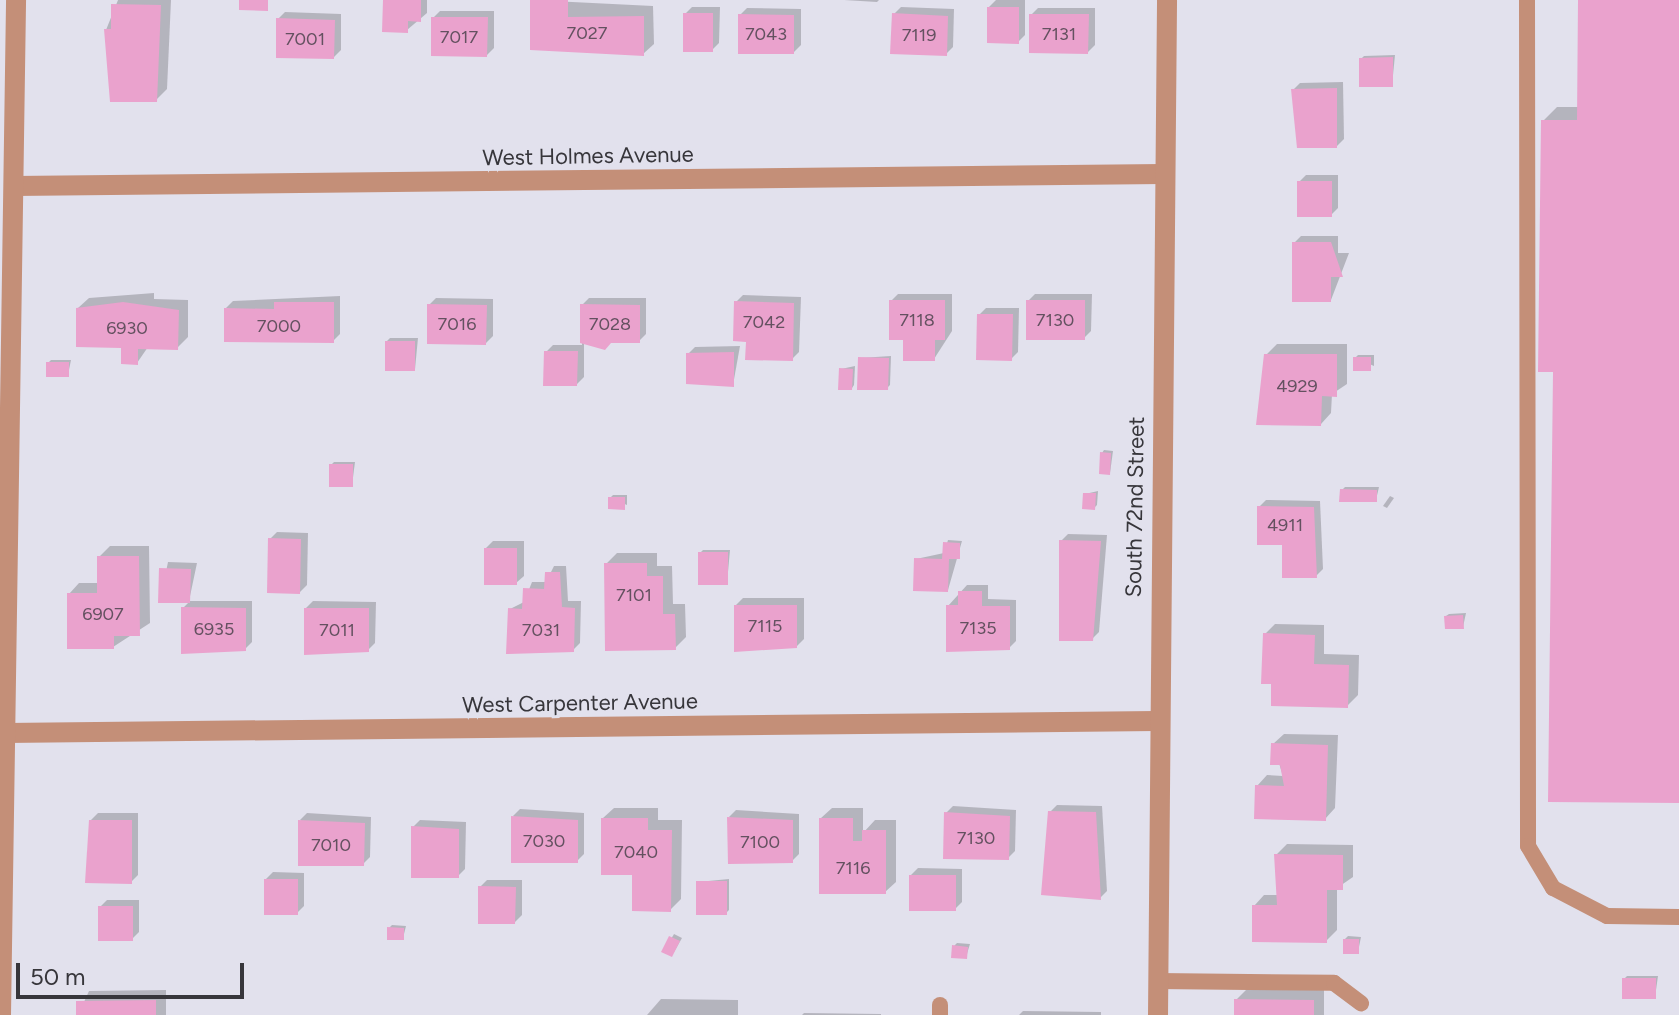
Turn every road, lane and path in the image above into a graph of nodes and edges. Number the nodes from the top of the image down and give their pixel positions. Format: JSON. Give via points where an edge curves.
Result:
{"nodes":[{"id":1,"x":16,"y":0,"type":"edge"},
{"id":2,"x":1167,"y":0,"type":"edge"},
{"id":3,"x":1527,"y":0,"type":"edge"},
{"id":4,"x":1163,"y":174,"type":"junction"},
{"id":5,"x":14,"y":186,"type":"junction"},
{"id":6,"x":1156,"y":721,"type":"junction"},
{"id":7,"x":5,"y":733,"type":"junction"},
{"id":8,"x":1679,"y":917,"type":"edge"},
{"id":9,"x":1157,"y":981,"type":"junction"},
{"id":10,"x":1361,"y":1003,"type":"dead end"},
{"id":11,"x":1,"y":1015,"type":"edge"},
{"id":12,"x":1158,"y":1015,"type":"edge"}],
"edges":[{"from":1,"to":5,"type":"street"},
{"from":2,"to":4,"type":"street","name":"South 72nd Street"},
{"from":3,"to":8,"type":"lane","via":[[1528,846],[1553,888],[1607,916]]},
{"from":4,"to":5,"type":"street","name":"West Holmes Avenue"},
{"from":4,"to":6,"type":"street","name":"South 72nd Street"},
{"from":5,"to":7,"type":"street"},
{"from":6,"to":7,"type":"street","name":"West Carpenter Avenue"},
{"from":6,"to":9,"type":"street","name":"South 72nd Street"},
{"from":7,"to":11,"type":"street"},
{"from":9,"to":10,"type":"lane","via":[[1334,983]]},
{"from":9,"to":12,"type":"street","name":"South 72nd Street"}]}
